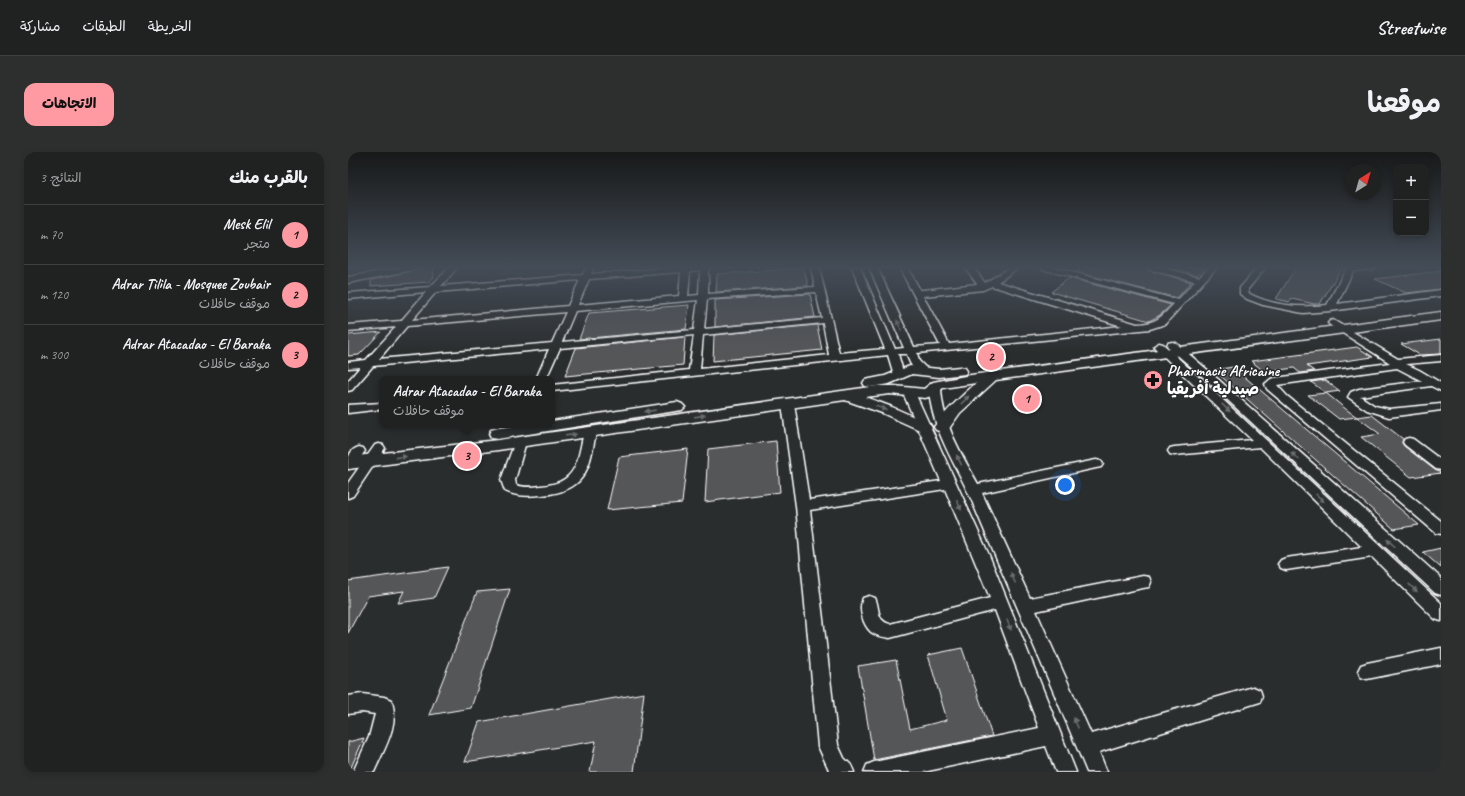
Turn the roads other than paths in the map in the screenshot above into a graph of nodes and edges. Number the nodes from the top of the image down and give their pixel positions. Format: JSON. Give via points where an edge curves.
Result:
{"nodes":[{"id":1,"x":427,"y":296,"type":"edge"},
{"id":2,"x":576,"y":296,"type":"edge"},
{"id":3,"x":683,"y":296,"type":"edge"},
{"id":4,"x":718,"y":296,"type":"edge"},
{"id":5,"x":821,"y":296,"type":"edge"},
{"id":6,"x":868,"y":296,"type":"edge"},
{"id":7,"x":886,"y":296,"type":"edge"},
{"id":8,"x":918,"y":296,"type":"edge"},
{"id":9,"x":1026,"y":296,"type":"edge"},
{"id":10,"x":1154,"y":296,"type":"edge"},
{"id":11,"x":1187,"y":296,"type":"edge"},
{"id":12,"x":1249,"y":296,"type":"edge"},
{"id":13,"x":1336,"y":296,"type":"edge"},
{"id":14,"x":1419,"y":296,"type":"edge"},
{"id":15,"x":703,"y":297,"type":"junction"},
{"id":16,"x":683,"y":299,"type":"junction"},
{"id":17,"x":1180,"y":303,"type":"junction"},
{"id":18,"x":571,"y":308,"type":"junction"},
{"id":19,"x":1330,"y":308,"type":"junction"},
{"id":20,"x":1441,"y":309,"type":"edge"},
{"id":21,"x":1441,"y":316,"type":"edge"},
{"id":22,"x":827,"y":320,"type":"junction"},
{"id":23,"x":404,"y":323,"type":"junction"},
{"id":24,"x":1333,"y":323,"type":"junction"},
{"id":25,"x":348,"y":328,"type":"edge"},
{"id":26,"x":1140,"y":328,"type":"junction"},
{"id":27,"x":1345,"y":329,"type":"junction"},
{"id":28,"x":699,"y":331,"type":"junction"},
{"id":29,"x":557,"y":345,"type":"junction"},
{"id":30,"x":946,"y":347,"type":"junction"},
{"id":31,"x":1169,"y":349,"type":"junction"},
{"id":32,"x":911,"y":351,"type":"junction"},
{"id":33,"x":892,"y":353,"type":"junction"},
{"id":34,"x":835,"y":357,"type":"junction"},
{"id":35,"x":1441,"y":358,"type":"edge"},
{"id":36,"x":369,"y":363,"type":"junction"},
{"id":37,"x":1396,"y":363,"type":"junction"},
{"id":38,"x":348,"y":365,"type":"edge"},
{"id":39,"x":927,"y":372,"type":"junction"},
{"id":40,"x":694,"y":373,"type":"junction"},
{"id":41,"x":542,"y":376,"type":"edge"},
{"id":42,"x":991,"y":377,"type":"junction"},
{"id":43,"x":902,"y":384,"type":"junction"},
{"id":44,"x":1436,"y":386,"type":"edge"},
{"id":45,"x":936,"y":387,"type":"junction"},
{"id":46,"x":348,"y":388,"type":"edge"},
{"id":47,"x":555,"y":388,"type":"edge"},
{"id":48,"x":844,"y":395,"type":"junction"},
{"id":49,"x":788,"y":404,"type":"junction"},
{"id":50,"x":379,"y":406,"type":"edge"},
{"id":51,"x":1441,"y":408,"type":"edge"},
{"id":52,"x":348,"y":409,"type":"edge"},
{"id":53,"x":555,"y":425,"type":"edge"},
{"id":54,"x":924,"y":427,"type":"junction"},
{"id":55,"x":942,"y":427,"type":"junction"},
{"id":56,"x":533,"y":428,"type":"edge"},
{"id":57,"x":590,"y":432,"type":"junction"},
{"id":58,"x":520,"y":442,"type":"junction"},
{"id":59,"x":1409,"y":442,"type":"dead end"},
{"id":60,"x":1263,"y":443,"type":"junction"},
{"id":61,"x":1174,"y":452,"type":"dead end"},
{"id":62,"x":357,"y":457,"type":"edge"},
{"id":63,"x":1096,"y":464,"type":"dead end"},
{"id":64,"x":1441,"y":466,"type":"edge"},
{"id":65,"x":950,"y":484,"type":"junction"},
{"id":66,"x":974,"y":490,"type":"junction"},
{"id":67,"x":348,"y":493,"type":"edge"},
{"id":68,"x":803,"y":506,"type":"junction"},
{"id":69,"x":1441,"y":529,"type":"edge"},
{"id":70,"x":1374,"y":551,"type":"junction"},
{"id":71,"x":1286,"y":564,"type":"dead end"},
{"id":72,"x":1143,"y":582,"type":"dead end"},
{"id":73,"x":1441,"y":588,"type":"edge"},
{"id":74,"x":1000,"y":602,"type":"junction"},
{"id":75,"x":869,"y":603,"type":"dead end"},
{"id":76,"x":1025,"y":606,"type":"junction"},
{"id":77,"x":1441,"y":614,"type":"edge"},
{"id":78,"x":1441,"y":656,"type":"edge"},
{"id":79,"x":1367,"y":671,"type":"dead end"},
{"id":80,"x":1253,"y":696,"type":"dead end"},
{"id":81,"x":348,"y":705,"type":"edge"},
{"id":82,"x":1052,"y":736,"type":"junction"},
{"id":83,"x":1086,"y":746,"type":"junction"},
{"id":84,"x":363,"y":772,"type":"edge"},
{"id":85,"x":844,"y":772,"type":"edge"},
{"id":86,"x":874,"y":772,"type":"edge"},
{"id":87,"x":1066,"y":772,"type":"edge"},
{"id":88,"x":1097,"y":772,"type":"edge"}],
"edges":[{"from":1,"to":23,"type":"street"},
{"from":2,"to":18,"type":"street"},
{"from":3,"to":16,"type":"street"},
{"from":4,"to":15,"type":"street"},
{"from":5,"to":22,"type":"street"},
{"from":6,"to":33,"type":"street"},
{"from":32,"to":7,"type":"street","one_way":true},
{"from":8,"to":30,"type":"street"},
{"from":9,"to":26,"type":"street"},
{"from":10,"to":17,"type":"street"},
{"from":11,"to":17,"type":"street"},
{"from":12,"to":19,"type":"street","via":[[1296,310]]},
{"from":13,"to":19,"type":"street"},
{"from":14,"to":19,"type":"street"},
{"from":15,"to":16,"type":"street"},
{"from":15,"to":28,"type":"street"},
{"from":16,"to":18,"type":"street"},
{"from":17,"to":26,"type":"street","via":[[1159,324]]},
{"from":18,"to":23,"type":"street"},
{"from":18,"to":29,"type":"street"},
{"from":20,"to":24,"type":"main road"},
{"from":21,"to":27,"type":"main road"},
{"from":22,"to":28,"type":"street"},
{"from":22,"to":34,"type":"street"},
{"from":23,"to":25,"type":"street"},
{"from":23,"to":36,"type":"street"},
{"from":24,"to":27,"type":"street"},
{"from":24,"to":31,"type":"main road"},
{"from":26,"to":30,"type":"street"},
{"from":27,"to":31,"type":"main road"},
{"from":27,"to":37,"type":"street"},
{"from":28,"to":29,"type":"street"},
{"from":28,"to":40,"type":"street"},
{"from":29,"to":36,"type":"street"},
{"from":29,"to":41,"type":"street"},
{"from":30,"to":32,"type":"street"},
{"from":31,"to":39,"type":"main road","via":[[950,373]]},
{"from":31,"to":42,"type":"main road"},
{"from":31,"to":60,"type":"street","one_way":true},
{"from":73,"to":31,"type":"street","one_way":true},
{"from":32,"to":33,"type":"street"},
{"from":32,"to":39,"type":"street","via":[[914,362]]},
{"from":33,"to":34,"type":"street"},
{"from":33,"to":43,"type":"street"},
{"from":34,"to":40,"type":"street"},
{"from":35,"to":37,"type":"street"},
{"from":36,"to":38,"type":"street"},
{"from":36,"to":46,"type":"street"},
{"from":37,"to":44,"type":"street"},
{"from":37,"to":69,"type":"street","via":[[1275,381],[1271,384],[1283,398]]},
{"from":39,"to":43,"type":"main road","via":[[910,370]]},
{"from":39,"to":45,"type":"main road","via":[[937,378]]},
{"from":40,"to":47,"type":"street"},
{"from":42,"to":45,"type":"main road"},
{"from":55,"to":42,"type":"main road","one_way":true,"via":[[955,410]]},
{"from":43,"to":45,"type":"main road","via":[[923,393]]},
{"from":43,"to":48,"type":"main road","via":[[885,390]]},
{"from":43,"to":53,"type":"main road","one_way":true,"via":[[881,382]]},
{"from":43,"to":54,"type":"street"},
{"from":44,"to":51,"type":"street","via":[[1360,392],[1354,397],[1371,408],[1389,413]]},
{"from":45,"to":55,"type":"street","via":[[935,404]]},
{"from":48,"to":49,"type":"main road"},
{"from":48,"to":54,"type":"main road","one_way":true,"via":[[890,411]]},
{"from":57,"to":49,"type":"main road","one_way":true},
{"from":49,"to":68,"type":"street"},
{"from":50,"to":52,"type":"street"},
{"from":54,"to":65,"type":"street"},
{"from":66,"to":55,"type":"street","one_way":true},
{"from":56,"to":62,"type":"main road","one_way":true},
{"from":58,"to":57,"type":"main road","one_way":true},
{"from":57,"to":58,"type":"street","via":[[582,468],[571,484],[547,491],[516,491],[510,488],[508,480]]},
{"from":62,"to":58,"type":"main road","one_way":true},
{"from":59,"to":64,"type":"street"},
{"from":60,"to":61,"type":"street"},
{"from":60,"to":70,"type":"street","one_way":true},
{"from":62,"to":67,"type":"street"},
{"from":63,"to":66,"type":"street"},
{"from":65,"to":68,"type":"street"},
{"from":65,"to":74,"type":"street","one_way":true},
{"from":76,"to":66,"type":"street","one_way":true},
{"from":68,"to":85,"type":"street","via":[[828,746],[837,765]]},
{"from":70,"to":71,"type":"street"},
{"from":70,"to":77,"type":"street","one_way":true},
{"from":72,"to":76,"type":"street"},
{"from":74,"to":75,"type":"street","via":[[890,631],[880,629],[871,620]]},
{"from":74,"to":82,"type":"street","one_way":true},
{"from":83,"to":76,"type":"street","one_way":true},
{"from":78,"to":79,"type":"street"},
{"from":80,"to":83,"type":"street"},
{"from":81,"to":84,"type":"street","via":[[362,703],[384,706],[386,714]]},
{"from":82,"to":86,"type":"street"},
{"from":82,"to":87,"type":"street"},
{"from":83,"to":88,"type":"street"}]}
